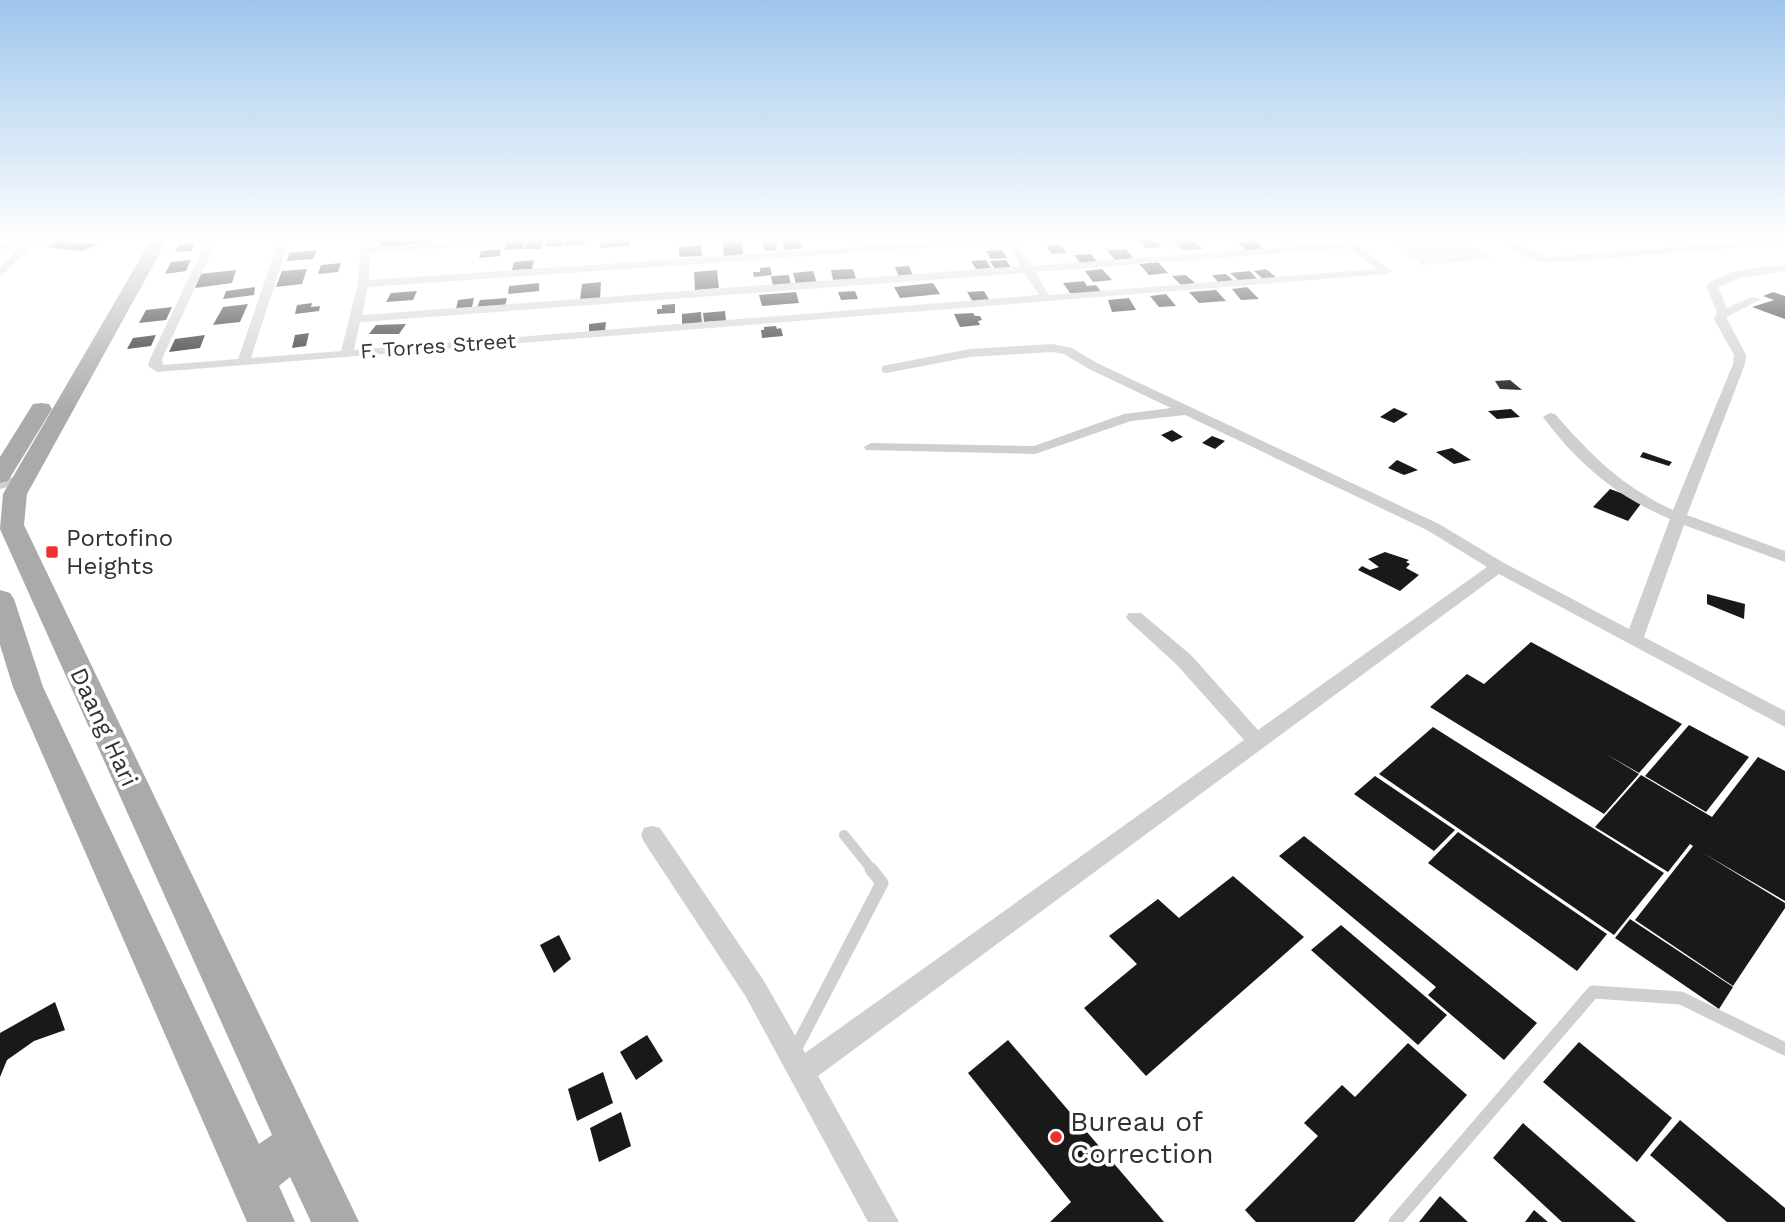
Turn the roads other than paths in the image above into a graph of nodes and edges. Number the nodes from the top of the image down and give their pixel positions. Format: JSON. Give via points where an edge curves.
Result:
{"nodes":[{"id":1,"x":105,"y":297,"type":"edge"},
{"id":2,"x":124,"y":297,"type":"edge"},
{"id":3,"x":185,"y":297,"type":"edge"},
{"id":4,"x":265,"y":297,"type":"edge"},
{"id":5,"x":361,"y":297,"type":"edge"},
{"id":6,"x":651,"y":297,"type":"edge"},
{"id":7,"x":1071,"y":297,"type":"edge"},
{"id":8,"x":1716,"y":297,"type":"edge"},
{"id":9,"x":1046,"y":299,"type":"joint"},
{"id":10,"x":1756,"y":299,"type":"dead end"},
{"id":11,"x":1723,"y":313,"type":"junction"},
{"id":12,"x":357,"y":319,"type":"junction"},
{"id":13,"x":85,"y":332,"type":"dead end"},
{"id":14,"x":347,"y":353,"type":"junction"},
{"id":15,"x":243,"y":362,"type":"junction"},
{"id":16,"x":886,"y":369,"type":"dead end"},
{"id":17,"x":52,"y":390,"type":"dead end"},
{"id":18,"x":1189,"y":410,"type":"junction"},
{"id":19,"x":1550,"y":418,"type":"dead end"},
{"id":20,"x":871,"y":447,"type":"dead end"},
{"id":21,"x":8,"y":486,"type":"edge"},
{"id":22,"x":1679,"y":516,"type":"junction"},
{"id":23,"x":1785,"y":557,"type":"edge"},
{"id":24,"x":1498,"y":568,"type":"junction"},
{"id":25,"x":0,"y":599,"type":"edge"},
{"id":26,"x":1135,"y":617,"type":"dead end"},
{"id":27,"x":1634,"y":640,"type":"junction"},
{"id":28,"x":1785,"y":720,"type":"edge"},
{"id":29,"x":1257,"y":742,"type":"junction"},
{"id":30,"x":652,"y":835,"type":"dead end"},
{"id":31,"x":844,"y":835,"type":"dead end"},
{"id":32,"x":1785,"y":1049,"type":"edge"},
{"id":33,"x":796,"y":1065,"type":"junction"},
{"id":34,"x":298,"y":1143,"type":"junction"},
{"id":35,"x":252,"y":1177,"type":"junction"},
{"id":36,"x":271,"y":1222,"type":"edge"},
{"id":37,"x":335,"y":1222,"type":"edge"},
{"id":38,"x":884,"y":1222,"type":"edge"},
{"id":39,"x":1395,"y":1222,"type":"edge"}],
"edges":[{"from":1,"to":13,"type":"main road"},
{"from":2,"to":21,"type":"main road","name":"Daang Hari"},
{"from":3,"to":15,"type":"street","name":"F. Torres Street","via":[[154,366]]},
{"from":4,"to":15,"type":"street"},
{"from":5,"to":12,"type":"street"},
{"from":6,"to":12,"type":"street"},
{"from":7,"to":9,"type":"street","name":"F. Torres Street"},
{"from":8,"to":11,"type":"street"},
{"from":9,"to":14,"type":"street","name":"F. Torres Street"},
{"from":10,"to":11,"type":"street"},
{"from":11,"to":22,"type":"street","via":[[1720,319],[1740,355],[1739,364]]},
{"from":12,"to":14,"type":"street"},
{"from":14,"to":15,"type":"street","name":"F. Torres Street"},
{"from":16,"to":18,"type":"street","via":[[970,353],[1060,348]]},
{"from":17,"to":21,"type":"main road","name":"Daang Hari"},
{"from":18,"to":20,"type":"street","via":[[1129,417],[1035,450]]},
{"from":18,"to":24,"type":"street","via":[[1433,527]]},
{"from":19,"to":22,"type":"street","via":[[1594,467],[1628,493]]},
{"from":21,"to":34,"type":"main road","name":"Daang Hari","via":[[13,535]]},
{"from":22,"to":23,"type":"street"},
{"from":22,"to":27,"type":"street"},
{"from":24,"to":27,"type":"street"},
{"from":24,"to":29,"type":"street"},
{"from":25,"to":35,"type":"main road","via":[[28,687]]},
{"from":26,"to":29,"type":"street","via":[[1184,660]]},
{"from":27,"to":28,"type":"street"},
{"from":29,"to":33,"type":"street"},
{"from":30,"to":33,"type":"street","via":[[755,989]]},
{"from":31,"to":33,"type":"lane","via":[[882,883]]},
{"from":32,"to":39,"type":"lane","via":[[1681,998],[1593,992]]},
{"from":33,"to":38,"type":"street"},
{"from":34,"to":35,"type":"main road"},
{"from":34,"to":37,"type":"main road","name":"Daang Hari"},
{"from":35,"to":36,"type":"main road"}]}
